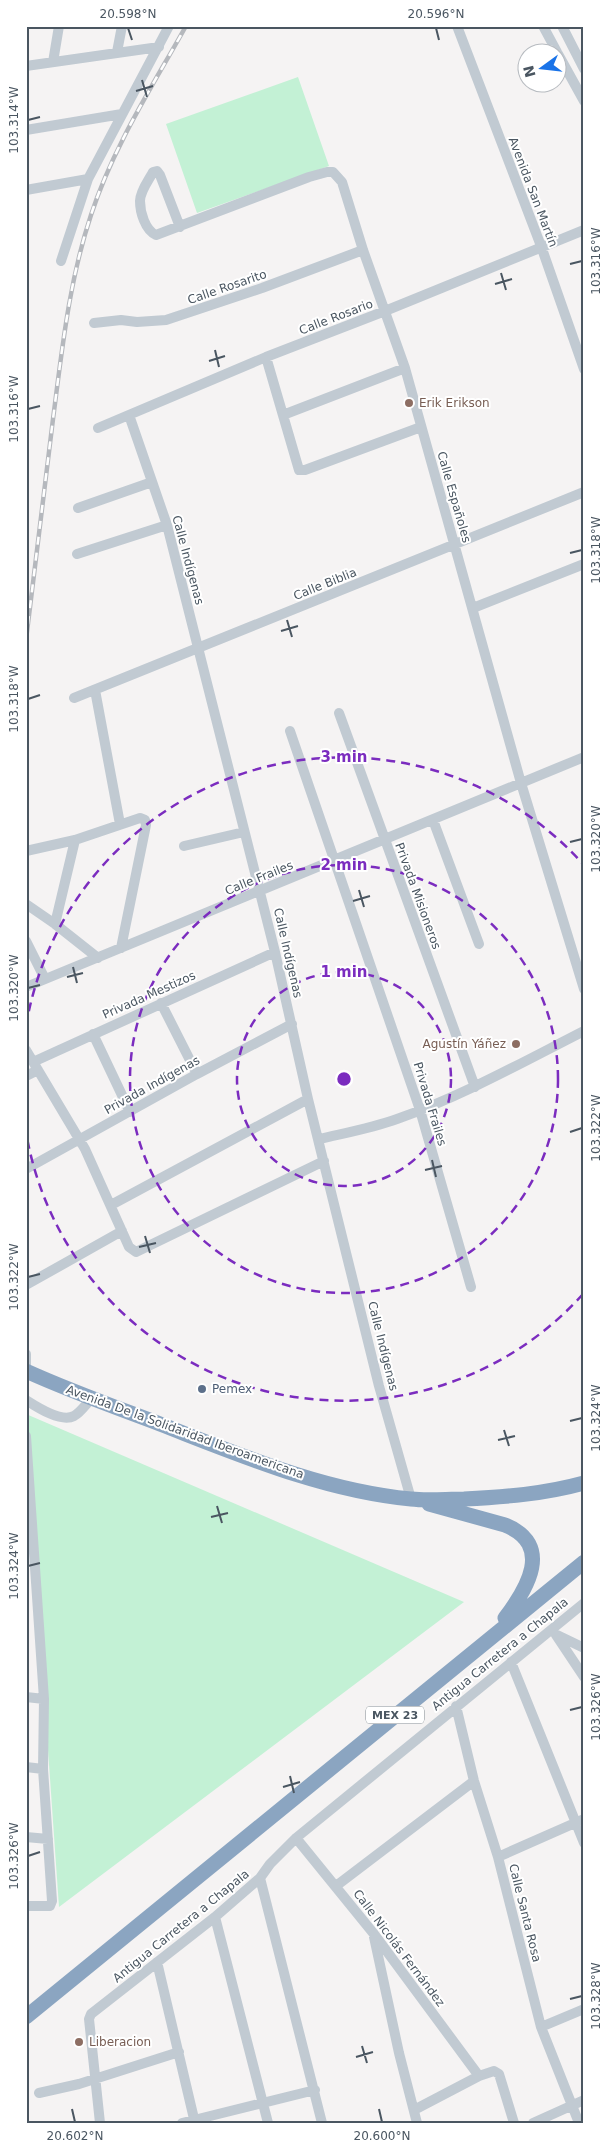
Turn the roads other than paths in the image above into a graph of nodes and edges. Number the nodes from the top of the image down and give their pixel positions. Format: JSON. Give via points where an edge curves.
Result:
{"nodes":[{"id":1,"x":59,"y":26,"type":"edge"},
{"id":2,"x":122,"y":26,"type":"edge"},
{"id":3,"x":169,"y":26,"type":"edge"},
{"id":4,"x":543,"y":26,"type":"edge"},
{"id":5,"x":562,"y":26,"type":"edge"},
{"id":6,"x":458,"y":27,"type":"edge"},
{"id":7,"x":551,"y":42,"type":"edge"},
{"id":8,"x":159,"y":47,"type":"junction"},
{"id":9,"x":117,"y":52,"type":"junction"},
{"id":10,"x":53,"y":62,"type":"junction"},
{"id":11,"x":26,"y":66,"type":"edge"},
{"id":12,"x":584,"y":69,"type":"edge"},
{"id":13,"x":568,"y":73,"type":"edge"},
{"id":14,"x":584,"y":101,"type":"edge"},
{"id":15,"x":122,"y":114,"type":"junction"},
{"id":16,"x":26,"y":130,"type":"edge"},
{"id":17,"x":88,"y":180,"type":"junction"},
{"id":18,"x":26,"y":190,"type":"edge"},
{"id":19,"x":180,"y":227,"type":"junction"},
{"id":20,"x":584,"y":230,"type":"edge"},
{"id":21,"x":541,"y":246,"type":"junction"},
{"id":22,"x":363,"y":250,"type":"junction"},
{"id":23,"x":61,"y":261,"type":"dead end"},
{"id":24,"x":385,"y":311,"type":"junction"},
{"id":25,"x":94,"y":323,"type":"dead end"},
{"id":26,"x":266,"y":357,"type":"junction"},
{"id":27,"x":405,"y":368,"type":"junction"},
{"id":28,"x":584,"y":369,"type":"edge"},
{"id":29,"x":129,"y":415,"type":"junction"},
{"id":30,"x":283,"y":415,"type":"junction"},
{"id":31,"x":421,"y":427,"type":"junction"},
{"id":32,"x":98,"y":428,"type":"dead end"},
{"id":33,"x":152,"y":482,"type":"junction"},
{"id":34,"x":584,"y":492,"type":"edge"},
{"id":35,"x":78,"y":508,"type":"dead end"},
{"id":36,"x":167,"y":525,"type":"junction"},
{"id":37,"x":454,"y":545,"type":"junction"},
{"id":38,"x":77,"y":554,"type":"dead end"},
{"id":39,"x":584,"y":564,"type":"edge"},
{"id":40,"x":472,"y":608,"type":"junction"},
{"id":41,"x":198,"y":649,"type":"junction"},
{"id":42,"x":95,"y":690,"type":"junction"},
{"id":43,"x":74,"y":698,"type":"dead end"},
{"id":44,"x":339,"y":713,"type":"dead end"},
{"id":45,"x":290,"y":731,"type":"dead end"},
{"id":46,"x":584,"y":757,"type":"edge"},
{"id":47,"x":520,"y":783,"type":"junction"},
{"id":48,"x":434,"y":820,"type":"junction"},
{"id":49,"x":120,"y":824,"type":"junction"},
{"id":50,"x":244,"y":832,"type":"junction"},
{"id":51,"x":75,"y":840,"type":"junction"},
{"id":52,"x":384,"y":840,"type":"junction"},
{"id":53,"x":184,"y":846,"type":"dead end"},
{"id":54,"x":26,"y":851,"type":"edge"},
{"id":55,"x":335,"y":860,"type":"junction"},
{"id":56,"x":260,"y":891,"type":"junction"},
{"id":57,"x":26,"y":904,"type":"edge"},
{"id":58,"x":55,"y":924,"type":"junction"},
{"id":59,"x":26,"y":941,"type":"edge"},
{"id":60,"x":479,"y":944,"type":"dead end"},
{"id":61,"x":121,"y":948,"type":"junction"},
{"id":62,"x":276,"y":952,"type":"junction"},
{"id":63,"x":98,"y":958,"type":"junction"},
{"id":64,"x":45,"y":979,"type":"junction"},
{"id":65,"x":26,"y":987,"type":"edge"},
{"id":66,"x":584,"y":990,"type":"edge"},
{"id":67,"x":161,"y":1003,"type":"junction"},
{"id":68,"x":292,"y":1024,"type":"junction"},
{"id":69,"x":584,"y":1030,"type":"edge"},
{"id":70,"x":93,"y":1034,"type":"junction"},
{"id":71,"x":26,"y":1050,"type":"edge"},
{"id":72,"x":35,"y":1066,"type":"junction"},
{"id":73,"x":197,"y":1074,"type":"junction"},
{"id":74,"x":26,"y":1076,"type":"edge"},
{"id":75,"x":475,"y":1087,"type":"junction"},
{"id":76,"x":308,"y":1099,"type":"junction"},
{"id":77,"x":420,"y":1110,"type":"junction"},
{"id":78,"x":130,"y":1112,"type":"junction"},
{"id":79,"x":79,"y":1139,"type":"junction"},
{"id":80,"x":320,"y":1139,"type":"junction"},
{"id":81,"x":324,"y":1161,"type":"junction"},
{"id":82,"x":26,"y":1169,"type":"edge"},
{"id":83,"x":111,"y":1205,"type":"junction"},
{"id":84,"x":122,"y":1231,"type":"junction"},
{"id":85,"x":26,"y":1285,"type":"edge"},
{"id":86,"x":471,"y":1287,"type":"dead end"},
{"id":87,"x":26,"y":1354,"type":"edge"},
{"id":88,"x":26,"y":1370,"type":"edge"},
{"id":89,"x":91,"y":1398,"type":"junction"},
{"id":90,"x":26,"y":1400,"type":"edge"},
{"id":91,"x":26,"y":1436,"type":"edge"},
{"id":92,"x":584,"y":1483,"type":"edge"},
{"id":93,"x":411,"y":1499,"type":"junction"},
{"id":94,"x":584,"y":1562,"type":"edge"},
{"id":95,"x":584,"y":1602,"type":"edge"},
{"id":96,"x":552,"y":1633,"type":"junction"},
{"id":97,"x":492,"y":1635,"type":"junction"},
{"id":98,"x":584,"y":1648,"type":"edge"},
{"id":99,"x":511,"y":1662,"type":"junction"},
{"id":100,"x":584,"y":1677,"type":"edge"},
{"id":101,"x":26,"y":1697,"type":"edge"},
{"id":102,"x":44,"y":1698,"type":"junction"},
{"id":103,"x":456,"y":1706,"type":"junction"},
{"id":104,"x":26,"y":1767,"type":"edge"},
{"id":105,"x":43,"y":1769,"type":"junction"},
{"id":106,"x":474,"y":1781,"type":"junction"},
{"id":107,"x":580,"y":1820,"type":"edge"},
{"id":108,"x":26,"y":1837,"type":"edge"},
{"id":109,"x":296,"y":1838,"type":"junction"},
{"id":110,"x":48,"y":1839,"type":"junction"},
{"id":111,"x":584,"y":1843,"type":"edge"},
{"id":112,"x":498,"y":1857,"type":"junction"},
{"id":113,"x":260,"y":1878,"type":"junction"},
{"id":114,"x":336,"y":1886,"type":"junction"},
{"id":115,"x":26,"y":1906,"type":"edge"},
{"id":116,"x":215,"y":1918,"type":"junction"},
{"id":117,"x":374,"y":1934,"type":"junction"},
{"id":118,"x":157,"y":1962,"type":"junction"},
{"id":119,"x":584,"y":2009,"type":"edge"},
{"id":120,"x":26,"y":2017,"type":"edge"},
{"id":121,"x":541,"y":2027,"type":"junction"},
{"id":122,"x":179,"y":2052,"type":"junction"},
{"id":123,"x":479,"y":2076,"type":"junction"},
{"id":124,"x":96,"y":2078,"type":"junction"},
{"id":125,"x":315,"y":2090,"type":"junction"},
{"id":126,"x":39,"y":2093,"type":"dead end"},
{"id":127,"x":584,"y":2100,"type":"edge"},
{"id":128,"x":263,"y":2103,"type":"junction"},
{"id":129,"x":572,"y":2105,"type":"junction"},
{"id":130,"x":414,"y":2110,"type":"junction"},
{"id":131,"x":195,"y":2121,"type":"edge"},
{"id":132,"x":100,"y":2123,"type":"edge"},
{"id":133,"x":182,"y":2123,"type":"edge"},
{"id":134,"x":268,"y":2123,"type":"edge"},
{"id":135,"x":322,"y":2123,"type":"edge"},
{"id":136,"x":417,"y":2123,"type":"edge"},
{"id":137,"x":514,"y":2123,"type":"edge"},
{"id":138,"x":533,"y":2123,"type":"edge"},
{"id":139,"x":579,"y":2123,"type":"edge"}],
"edges":[{"from":1,"to":10,"type":"street"},
{"from":2,"to":9,"type":"street"},
{"from":3,"to":8,"type":"street"},
{"from":4,"to":7,"type":"street"},
{"from":5,"to":12,"type":"street"},
{"from":6,"to":21,"type":"street","name":"Avenida San Martín"},
{"from":8,"to":9,"type":"street"},
{"from":8,"to":15,"type":"street"},
{"from":9,"to":10,"type":"street"},
{"from":10,"to":11,"type":"street"},
{"from":13,"to":14,"type":"street"},
{"from":15,"to":16,"type":"street"},
{"from":15,"to":17,"type":"street"},
{"from":17,"to":18,"type":"street"},
{"from":17,"to":23,"type":"street"},
{"from":19,"to":19,"type":"street","name":"Calle Españoles","via":[[160,175],[153,172],[140,200],[145,223],[156,235]]},
{"from":19,"to":22,"type":"street","name":"Calle Españoles","via":[[327,172],[337,175],[342,182]]},
{"from":20,"to":21,"type":"street","name":"Calle Rosario"},
{"from":21,"to":24,"type":"street","name":"Calle Rosario"},
{"from":21,"to":28,"type":"street","name":"Avenida San Martín"},
{"from":22,"to":24,"type":"street","name":"Calle Españoles"},
{"from":22,"to":25,"type":"street","name":"Calle Rosarito","via":[[166,320]]},
{"from":24,"to":26,"type":"street","name":"Calle Rosario"},
{"from":24,"to":27,"type":"street","name":"Calle Españoles"},
{"from":26,"to":29,"type":"street","name":"Calle Rosario"},
{"from":26,"to":30,"type":"street"},
{"from":27,"to":30,"type":"street"},
{"from":27,"to":31,"type":"street","name":"Calle Españoles"},
{"from":29,"to":32,"type":"street","name":"Calle Rosario"},
{"from":29,"to":33,"type":"street","name":"Calle Indígenas"},
{"from":30,"to":31,"type":"street","via":[[299,470]]},
{"from":31,"to":37,"type":"street","name":"Calle Españoles"},
{"from":33,"to":35,"type":"street"},
{"from":33,"to":36,"type":"street","name":"Calle Indígenas"},
{"from":34,"to":37,"type":"street","name":"Calle Biblia"},
{"from":36,"to":38,"type":"street"},
{"from":36,"to":41,"type":"street","name":"Calle Indígenas"},
{"from":37,"to":40,"type":"street","name":"Calle Españoles"},
{"from":37,"to":41,"type":"street","name":"Calle Biblia"},
{"from":39,"to":40,"type":"street"},
{"from":40,"to":47,"type":"street","name":"Calle Españoles"},
{"from":41,"to":42,"type":"street","name":"Calle Biblia"},
{"from":41,"to":50,"type":"street","name":"Calle Indígenas"},
{"from":42,"to":43,"type":"street","name":"Calle Biblia"},
{"from":42,"to":49,"type":"street"},
{"from":44,"to":52,"type":"street","name":"Privada Misioneros"},
{"from":45,"to":55,"type":"street","name":"Privada Frailes"},
{"from":46,"to":47,"type":"street","name":"Calle Frailes"},
{"from":47,"to":48,"type":"street","name":"Calle Frailes"},
{"from":47,"to":66,"type":"street","name":"Calle Españoles"},
{"from":48,"to":52,"type":"street","name":"Calle Frailes"},
{"from":48,"to":60,"type":"street"},
{"from":49,"to":51,"type":"street"},
{"from":49,"to":61,"type":"street","via":[[140,818],[146,825]]},
{"from":50,"to":53,"type":"street"},
{"from":50,"to":56,"type":"street","name":"Calle Indígenas"},
{"from":51,"to":54,"type":"street"},
{"from":51,"to":58,"type":"street"},
{"from":52,"to":55,"type":"street","name":"Calle Frailes"},
{"from":52,"to":75,"type":"street","name":"Privada Misioneros"},
{"from":55,"to":56,"type":"street","name":"Calle Frailes"},
{"from":55,"to":77,"type":"street","name":"Privada Frailes"},
{"from":56,"to":61,"type":"street","name":"Calle Frailes"},
{"from":56,"to":62,"type":"street","name":"Calle Indígenas"},
{"from":57,"to":58,"type":"street"},
{"from":58,"to":63,"type":"street"},
{"from":59,"to":64,"type":"street"},
{"from":61,"to":63,"type":"street","name":"Calle Frailes"},
{"from":62,"to":67,"type":"street","name":"Privada Mestizos"},
{"from":62,"to":68,"type":"street","name":"Calle Indígenas"},
{"from":63,"to":64,"type":"street","name":"Calle Frailes"},
{"from":64,"to":65,"type":"street","name":"Calle Frailes"},
{"from":67,"to":70,"type":"street","name":"Privada Mestizos"},
{"from":67,"to":73,"type":"street"},
{"from":68,"to":73,"type":"street","name":"Privada Indígenas"},
{"from":68,"to":76,"type":"street","name":"Calle Indígenas"},
{"from":69,"to":75,"type":"street"},
{"from":70,"to":72,"type":"street","name":"Privada Mestizos"},
{"from":70,"to":78,"type":"street"},
{"from":71,"to":72,"type":"street"},
{"from":72,"to":74,"type":"street","name":"Privada Mestizos"},
{"from":72,"to":79,"type":"street"},
{"from":73,"to":78,"type":"street","name":"Privada Indígenas"},
{"from":75,"to":77,"type":"street"},
{"from":76,"to":80,"type":"street","name":"Calle Indígenas"},
{"from":76,"to":83,"type":"street"},
{"from":77,"to":80,"type":"street","via":[[396,1120]]},
{"from":77,"to":86,"type":"street","name":"Privada Frailes"},
{"from":78,"to":79,"type":"street","name":"Privada Indígenas"},
{"from":79,"to":82,"type":"street","name":"Privada Indígenas"},
{"from":79,"to":83,"type":"street"},
{"from":80,"to":81,"type":"street","name":"Calle Indígenas"},
{"from":81,"to":84,"type":"street","via":[[136,1252]]},
{"from":81,"to":93,"type":"street","name":"Calle Indígenas"},
{"from":83,"to":84,"type":"street"},
{"from":84,"to":85,"type":"street"},
{"from":87,"to":88,"type":"street"},
{"from":88,"to":89,"type":"highway","name":"Avenida De la Solidaridad Iberoamericana"},
{"from":89,"to":90,"type":"street","via":[[75,1415],[66,1418]]},
{"from":89,"to":93,"type":"highway","name":"Avenida De la Solidaridad Iberoamericana","via":[[283,1469],[365,1492]]},
{"from":91,"to":102,"type":"street"},
{"from":92,"to":93,"type":"highway","name":"Avenida De la Solidaridad Iberoamericana","via":[[523,1495]]},
{"from":93,"to":97,"type":"highway","via":[[505,1525],[526,1541],[532,1556],[529,1581]]},
{"from":94,"to":97,"type":"highway","number":"MEX 23"},
{"from":95,"to":96,"type":"street","name":"Antigua Carretera a Chapala"},
{"from":96,"to":98,"type":"street"},
{"from":96,"to":99,"type":"street","name":"Antigua Carretera a Chapala"},
{"from":96,"to":100,"type":"street"},
{"from":97,"to":120,"type":"highway","number":"MEX 23"},
{"from":99,"to":103,"type":"street","name":"Antigua Carretera a Chapala"},
{"from":99,"to":107,"type":"street"},
{"from":101,"to":102,"type":"street"},
{"from":102,"to":105,"type":"street"},
{"from":103,"to":106,"type":"street","name":"Calle Santa Rosa"},
{"from":103,"to":109,"type":"street","name":"Antigua Carretera a Chapala"},
{"from":104,"to":105,"type":"street"},
{"from":105,"to":110,"type":"street"},
{"from":106,"to":112,"type":"street","name":"Calle Santa Rosa"},
{"from":106,"to":114,"type":"street"},
{"from":107,"to":111,"type":"street"},
{"from":107,"to":112,"type":"street"},
{"from":108,"to":110,"type":"street"},
{"from":109,"to":113,"type":"street","name":"Antigua Carretera a Chapala"},
{"from":109,"to":114,"type":"street","name":"Calle Nicolás Fernández"},
{"from":110,"to":115,"type":"street","via":[[52,1900],[50,1906]]},
{"from":112,"to":121,"type":"street","name":"Calle Santa Rosa"},
{"from":113,"to":116,"type":"street","name":"Antigua Carretera a Chapala"},
{"from":113,"to":125,"type":"street"},
{"from":114,"to":117,"type":"street","name":"Calle Nicolás Fernández"},
{"from":116,"to":118,"type":"street","name":"Antigua Carretera a Chapala"},
{"from":116,"to":128,"type":"street"},
{"from":117,"to":123,"type":"street","name":"Calle Nicolás Fernández"},
{"from":117,"to":130,"type":"street"},
{"from":118,"to":122,"type":"street"},
{"from":118,"to":124,"type":"street","name":"Antigua Carretera a Chapala","via":[[90,2016]]},
{"from":119,"to":121,"type":"street"},
{"from":121,"to":129,"type":"street","name":"Calle Santa Rosa"},
{"from":122,"to":124,"type":"street"},
{"from":122,"to":131,"type":"street"},
{"from":123,"to":130,"type":"street"},
{"from":123,"to":137,"type":"street","via":[[494,2071],[499,2074]]},
{"from":124,"to":126,"type":"street"},
{"from":124,"to":132,"type":"street"},
{"from":125,"to":128,"type":"street"},
{"from":125,"to":135,"type":"street"},
{"from":127,"to":129,"type":"street"},
{"from":128,"to":131,"type":"street"},
{"from":128,"to":134,"type":"street"},
{"from":129,"to":138,"type":"street"},
{"from":129,"to":139,"type":"street","name":"Calle Santa Rosa"},
{"from":130,"to":136,"type":"street"},
{"from":131,"to":133,"type":"street"}]}
